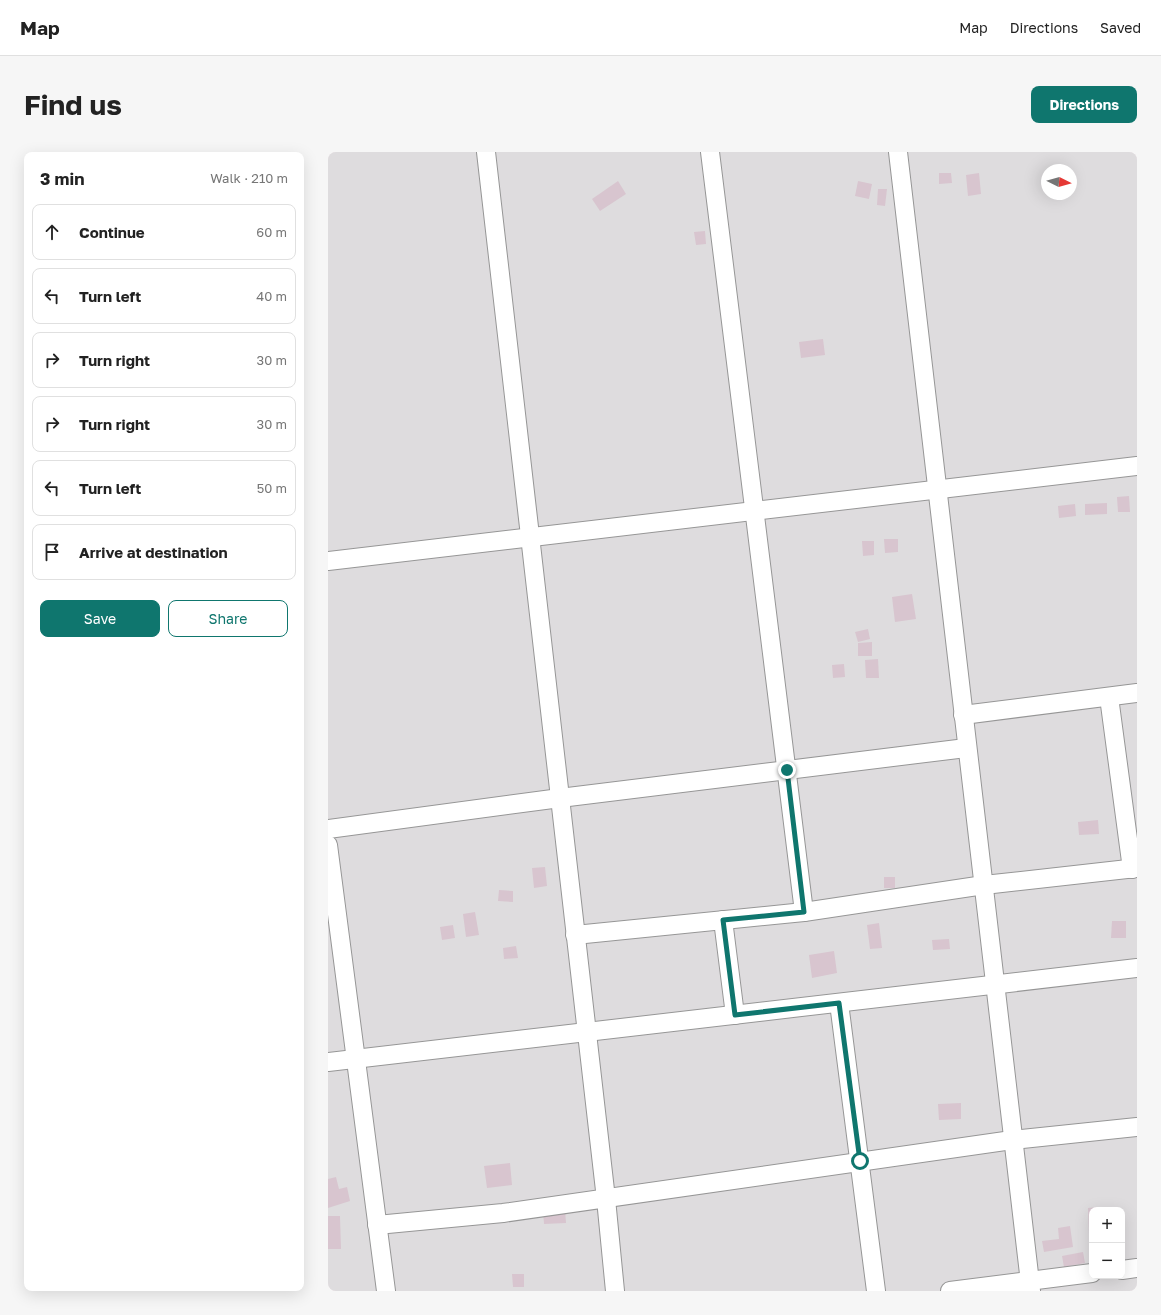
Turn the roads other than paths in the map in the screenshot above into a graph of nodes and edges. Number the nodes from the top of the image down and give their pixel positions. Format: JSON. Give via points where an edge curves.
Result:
{"nodes":[{"id":1,"x":486,"y":152,"type":"edge"},
{"id":2,"x":710,"y":152,"type":"edge"},
{"id":3,"x":898,"y":152,"type":"edge"},
{"id":4,"x":1137,"y":466,"type":"edge"},
{"id":5,"x":937,"y":489,"type":"junction"},
{"id":6,"x":754,"y":510,"type":"junction"},
{"id":7,"x":530,"y":537,"type":"junction"},
{"id":8,"x":328,"y":561,"type":"edge"},
{"id":9,"x":1137,"y":693,"type":"edge"},
{"id":10,"x":1108,"y":697,"type":"junction"},
{"id":11,"x":963,"y":715,"type":"junction"},
{"id":12,"x":966,"y":748,"type":"junction"},
{"id":13,"x":787,"y":770,"type":"junction"},
{"id":14,"x":560,"y":798,"type":"junction"},
{"id":15,"x":328,"y":829,"type":"edge"},
{"id":16,"x":328,"y":845,"type":"edge"},
{"id":17,"x":1134,"y":869,"type":"edge"},
{"id":18,"x":984,"y":885,"type":"junction"},
{"id":19,"x":804,"y":912,"type":"junction"},
{"id":20,"x":723,"y":920,"type":"junction"},
{"id":21,"x":575,"y":935,"type":"junction"},
{"id":22,"x":1137,"y":968,"type":"edge"},
{"id":23,"x":994,"y":985,"type":"junction"},
{"id":24,"x":839,"y":1003,"type":"junction"},
{"id":25,"x":735,"y":1015,"type":"junction"},
{"id":26,"x":587,"y":1032,"type":"junction"},
{"id":27,"x":356,"y":1059,"type":"junction"},
{"id":28,"x":328,"y":1062,"type":"edge"},
{"id":29,"x":1137,"y":1127,"type":"edge"},
{"id":30,"x":1012,"y":1140,"type":"junction"},
{"id":31,"x":860,"y":1161,"type":"junction"},
{"id":32,"x":606,"y":1199,"type":"junction"},
{"id":33,"x":377,"y":1225,"type":"junction"},
{"id":34,"x":1137,"y":1268,"type":"edge"},
{"id":35,"x":1125,"y":1270,"type":"edge"},
{"id":36,"x":1089,"y":1274,"type":"edge"},
{"id":37,"x":1030,"y":1286,"type":"edge"},
{"id":38,"x":386,"y":1291,"type":"edge"},
{"id":39,"x":615,"y":1291,"type":"edge"},
{"id":40,"x":876,"y":1291,"type":"edge"},
{"id":41,"x":950,"y":1291,"type":"edge"}],
"edges":[{"from":1,"to":7,"type":"street"},
{"from":2,"to":6,"type":"street"},
{"from":3,"to":5,"type":"street"},
{"from":4,"to":5,"type":"street"},
{"from":5,"to":6,"type":"street"},
{"from":5,"to":11,"type":"street"},
{"from":6,"to":7,"type":"street"},
{"from":6,"to":13,"type":"street"},
{"from":7,"to":8,"type":"street"},
{"from":7,"to":14,"type":"street"},
{"from":9,"to":10,"type":"street"},
{"from":10,"to":11,"type":"street"},
{"from":10,"to":17,"type":"street"},
{"from":11,"to":12,"type":"street"},
{"from":12,"to":13,"type":"street"},
{"from":12,"to":18,"type":"street"},
{"from":13,"to":14,"type":"street"},
{"from":13,"to":19,"type":"street"},
{"from":14,"to":15,"type":"street"},
{"from":14,"to":21,"type":"street"},
{"from":16,"to":27,"type":"street"},
{"from":17,"to":18,"type":"street"},
{"from":18,"to":19,"type":"street"},
{"from":18,"to":23,"type":"street"},
{"from":19,"to":20,"type":"street"},
{"from":20,"to":21,"type":"street"},
{"from":20,"to":25,"type":"street"},
{"from":21,"to":26,"type":"street"},
{"from":22,"to":23,"type":"street"},
{"from":23,"to":24,"type":"street"},
{"from":23,"to":30,"type":"street"},
{"from":24,"to":25,"type":"street"},
{"from":24,"to":31,"type":"street"},
{"from":25,"to":26,"type":"street"},
{"from":26,"to":27,"type":"street"},
{"from":26,"to":32,"type":"street"},
{"from":27,"to":28,"type":"street"},
{"from":27,"to":33,"type":"street"},
{"from":29,"to":30,"type":"street"},
{"from":30,"to":31,"type":"street"},
{"from":30,"to":37,"type":"street"},
{"from":31,"to":32,"type":"street"},
{"from":31,"to":40,"type":"street"},
{"from":32,"to":33,"type":"street","via":[[503,1213]]},
{"from":32,"to":39,"type":"street"},
{"from":33,"to":38,"type":"street"},
{"from":34,"to":35,"type":"street"},
{"from":36,"to":37,"type":"street"},
{"from":37,"to":41,"type":"street"}]}
